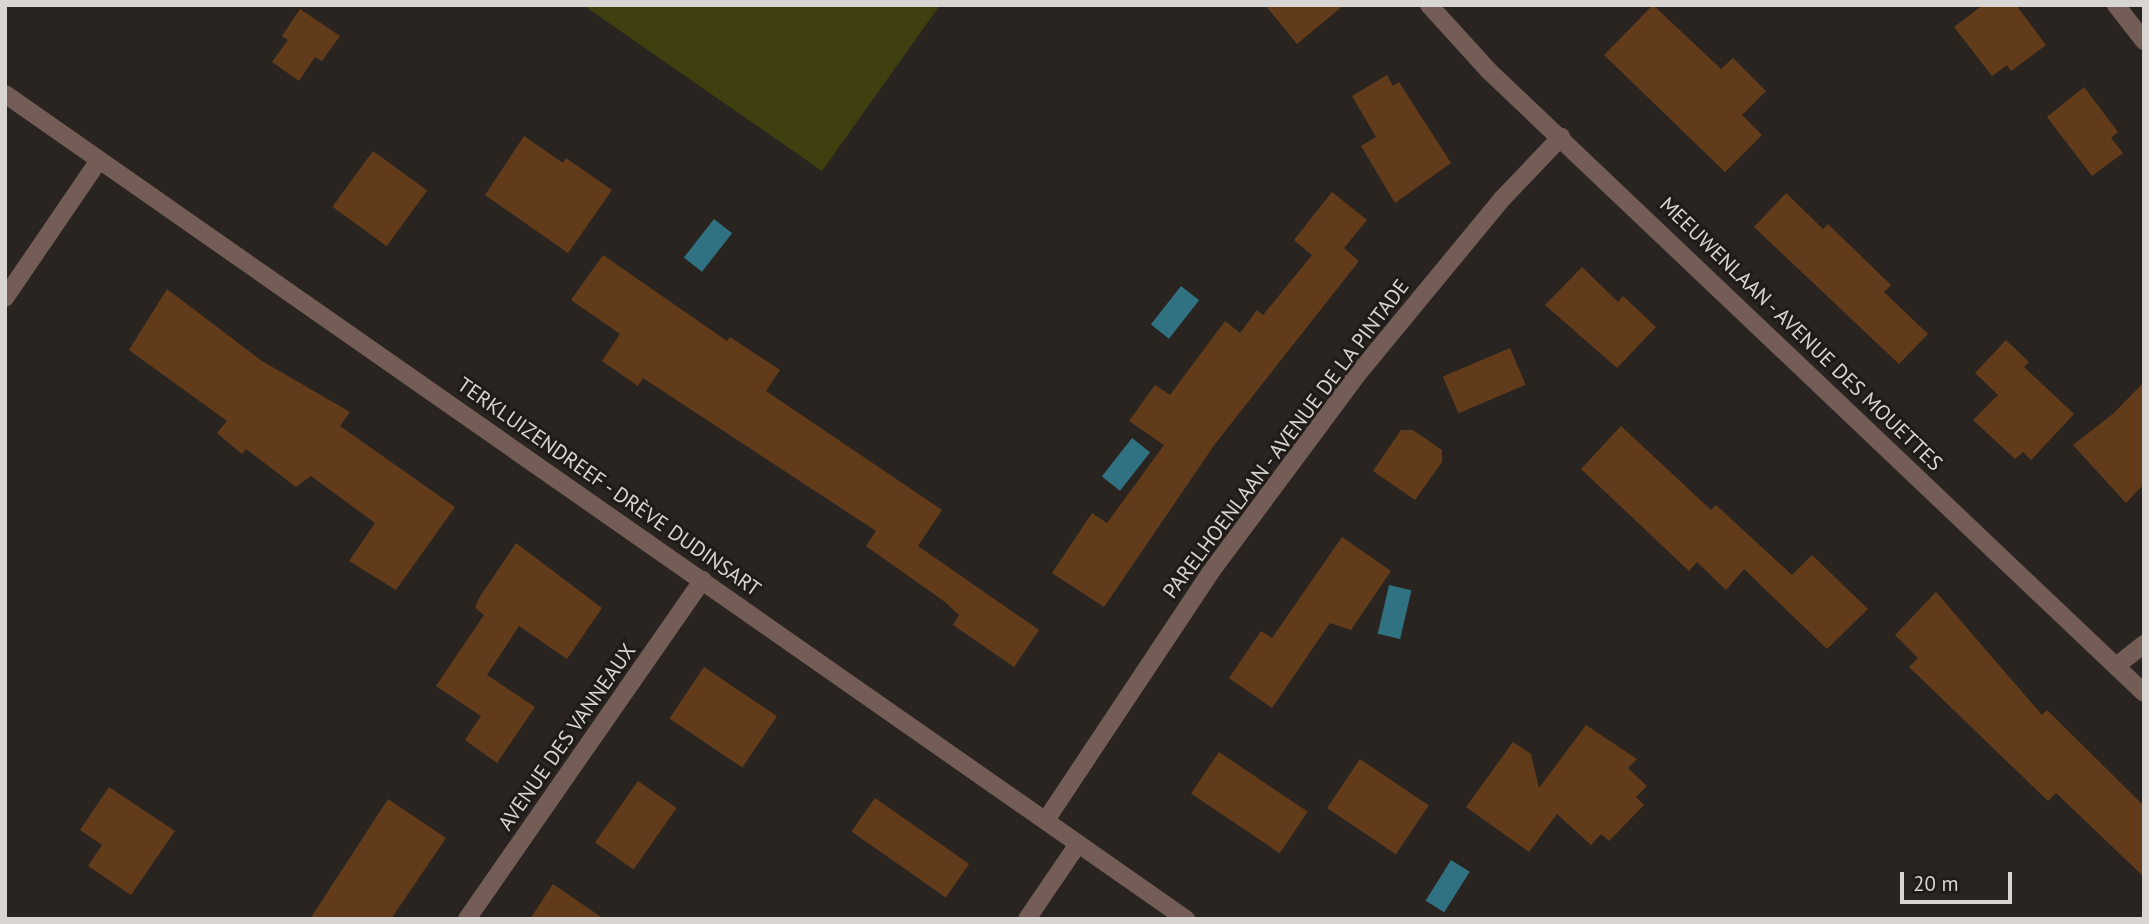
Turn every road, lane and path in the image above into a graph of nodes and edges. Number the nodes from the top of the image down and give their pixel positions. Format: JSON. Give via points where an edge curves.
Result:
{"nodes":[{"id":1,"x":1429,"y":5,"type":"edge"},
{"id":2,"x":2116,"y":5,"type":"edge"},
{"id":3,"x":2144,"y":41,"type":"edge"},
{"id":4,"x":5,"y":94,"type":"edge"},
{"id":5,"x":1561,"y":138,"type":"junction"},
{"id":6,"x":99,"y":160,"type":"junction"},
{"id":7,"x":5,"y":298,"type":"edge"},
{"id":8,"x":703,"y":580,"type":"junction"},
{"id":9,"x":2144,"y":644,"type":"edge"},
{"id":10,"x":2116,"y":666,"type":"junction"},
{"id":11,"x":2144,"y":693,"type":"edge"},
{"id":12,"x":1046,"y":820,"type":"junction"},
{"id":13,"x":1079,"y":844,"type":"junction"},
{"id":14,"x":467,"y":919,"type":"edge"},
{"id":15,"x":1027,"y":919,"type":"edge"},
{"id":16,"x":1186,"y":919,"type":"edge"}],
"edges":[{"from":1,"to":5,"type":"street","name":"MEEUWENLAAN - AVENUE DES MOUETTES","via":[[1489,71]]},
{"from":2,"to":3,"type":"street"},
{"from":4,"to":6,"type":"street","name":"TERKLUIZENDREEF - DRÈVE DUDINSART"},
{"from":5,"to":10,"type":"street","name":"MEEUWENLAAN - AVENUE DES MOUETTES"},
{"from":5,"to":12,"type":"street","name":"PARELHOENLAAN - AVENUE DE LA PINTADE","via":[[1502,199],[1353,381],[1210,573]]},
{"from":6,"to":7,"type":"street"},
{"from":6,"to":8,"type":"street","name":"TERKLUIZENDREEF - DRÈVE DUDINSART"},
{"from":8,"to":12,"type":"street","name":"TERKLUIZENDREEF - DRÈVE DUDINSART"},
{"from":8,"to":14,"type":"street","name":"AVENUE DES VANNEAUX"},
{"from":9,"to":10,"type":"street"},
{"from":10,"to":11,"type":"street","name":"MEEUWENLAAN - AVENUE DES MOUETTES"},
{"from":12,"to":13,"type":"street","name":"TERKLUIZENDREEF - DRÈVE DUDINSART"},
{"from":13,"to":15,"type":"street"},
{"from":13,"to":16,"type":"street","name":"TERKLUIZENDREEF - DRÈVE DUDINSART"}]}
